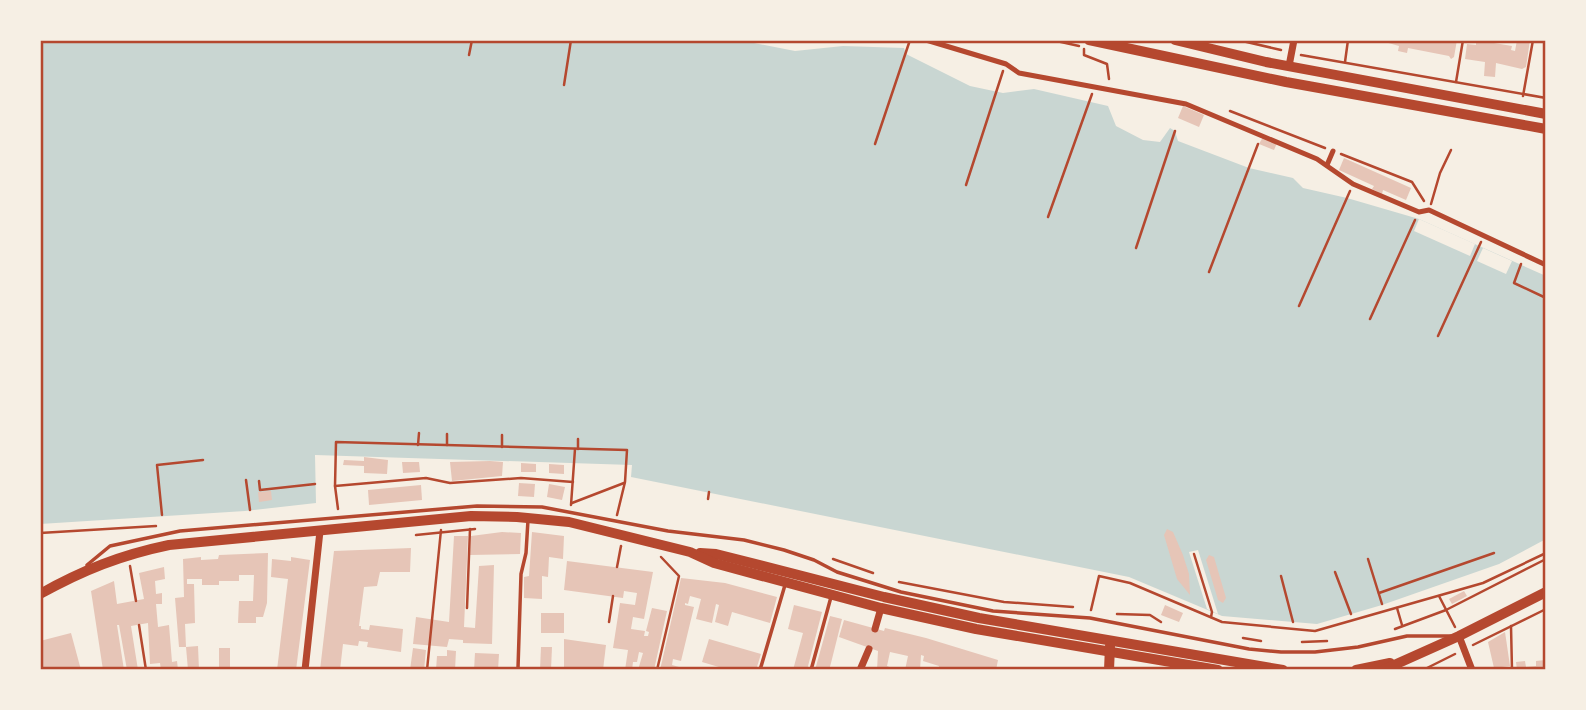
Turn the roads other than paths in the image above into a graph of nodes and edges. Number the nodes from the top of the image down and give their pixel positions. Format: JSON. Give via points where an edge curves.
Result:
{"nodes":[{"id":1,"x":926,"y":40,"type":"edge"},
{"id":2,"x":1175,"y":40,"type":"edge"},
{"id":3,"x":1294,"y":40,"type":"edge"},
{"id":4,"x":1087,"y":43,"type":"edge"},
{"id":5,"x":1289,"y":66,"type":"junction"},
{"id":6,"x":1546,"y":114,"type":"edge"},
{"id":7,"x":1546,"y":129,"type":"edge"},
{"id":8,"x":1333,"y":151,"type":"dead end"},
{"id":9,"x":1327,"y":165,"type":"junction"},
{"id":10,"x":1546,"y":265,"type":"edge"},
{"id":11,"x":528,"y":518,"type":"junction"},
{"id":12,"x":320,"y":531,"type":"junction"},
{"id":13,"x":77,"y":574,"type":"junction"},
{"id":14,"x":787,"y":578,"type":"junction"},
{"id":15,"x":1546,"y":592,"type":"edge"},
{"id":16,"x":40,"y":594,"type":"edge"},
{"id":17,"x":831,"y":596,"type":"junction"},
{"id":18,"x":881,"y":608,"type":"junction"},
{"id":19,"x":875,"y":629,"type":"dead end"},
{"id":20,"x":1459,"y":636,"type":"junction"},
{"id":21,"x":1111,"y":640,"type":"junction"},
{"id":22,"x":869,"y":649,"type":"dead end"},
{"id":23,"x":1110,"y":653,"type":"junction"},
{"id":24,"x":1410,"y":664,"type":"edge"},
{"id":25,"x":518,"y":668,"type":"edge"},
{"id":26,"x":305,"y":670,"type":"edge"},
{"id":27,"x":760,"y":670,"type":"edge"},
{"id":28,"x":811,"y":670,"type":"edge"},
{"id":29,"x":860,"y":670,"type":"edge"},
{"id":30,"x":1107,"y":670,"type":"edge"},
{"id":31,"x":1218,"y":670,"type":"edge"},
{"id":32,"x":1283,"y":670,"type":"edge"},
{"id":33,"x":1356,"y":670,"type":"edge"},
{"id":34,"x":1383,"y":670,"type":"edge"},
{"id":35,"x":1472,"y":670,"type":"edge"}],
"edges":[{"from":1,"to":9,"type":"street","via":[[1006,64],[1019,73],[1187,100]]},
{"from":2,"to":5,"type":"main road"},
{"from":3,"to":5,"type":"street"},
{"from":4,"to":7,"type":"main road"},
{"from":5,"to":6,"type":"main road"},
{"from":8,"to":9,"type":"street"},
{"from":9,"to":10,"type":"street","via":[[1353,184],[1419,212],[1429,210]]},
{"from":11,"to":12,"type":"main road","via":[[471,516]]},
{"from":11,"to":14,"type":"main road","via":[[569,522],[690,552],[714,563]]},
{"from":11,"to":25,"type":"lane"},
{"from":12,"to":13,"type":"main road","via":[[169,545],[131,553]]},
{"from":12,"to":26,"type":"street"},
{"from":13,"to":16,"type":"main road"},
{"from":13,"to":20,"type":"lane","via":[[110,546],[152,536],[477,506],[532,506],[744,540],[901,592],[977,607],[1090,618],[1249,649],[1315,652],[1407,636]]},
{"from":14,"to":17,"type":"main road"},
{"from":14,"to":21,"type":"main road"},
{"from":14,"to":27,"type":"lane"},
{"from":15,"to":20,"type":"main road"},
{"from":17,"to":18,"type":"main road"},
{"from":17,"to":28,"type":"lane"},
{"from":18,"to":19,"type":"street"},
{"from":18,"to":23,"type":"main road"},
{"from":20,"to":24,"type":"main road"},
{"from":20,"to":35,"type":"street"},
{"from":21,"to":23,"type":"main road"},
{"from":21,"to":32,"type":"main road"},
{"from":22,"to":29,"type":"street"},
{"from":23,"to":30,"type":"main road"},
{"from":23,"to":31,"type":"main road"},
{"from":24,"to":33,"type":"main road"},
{"from":24,"to":34,"type":"main road"}]}
